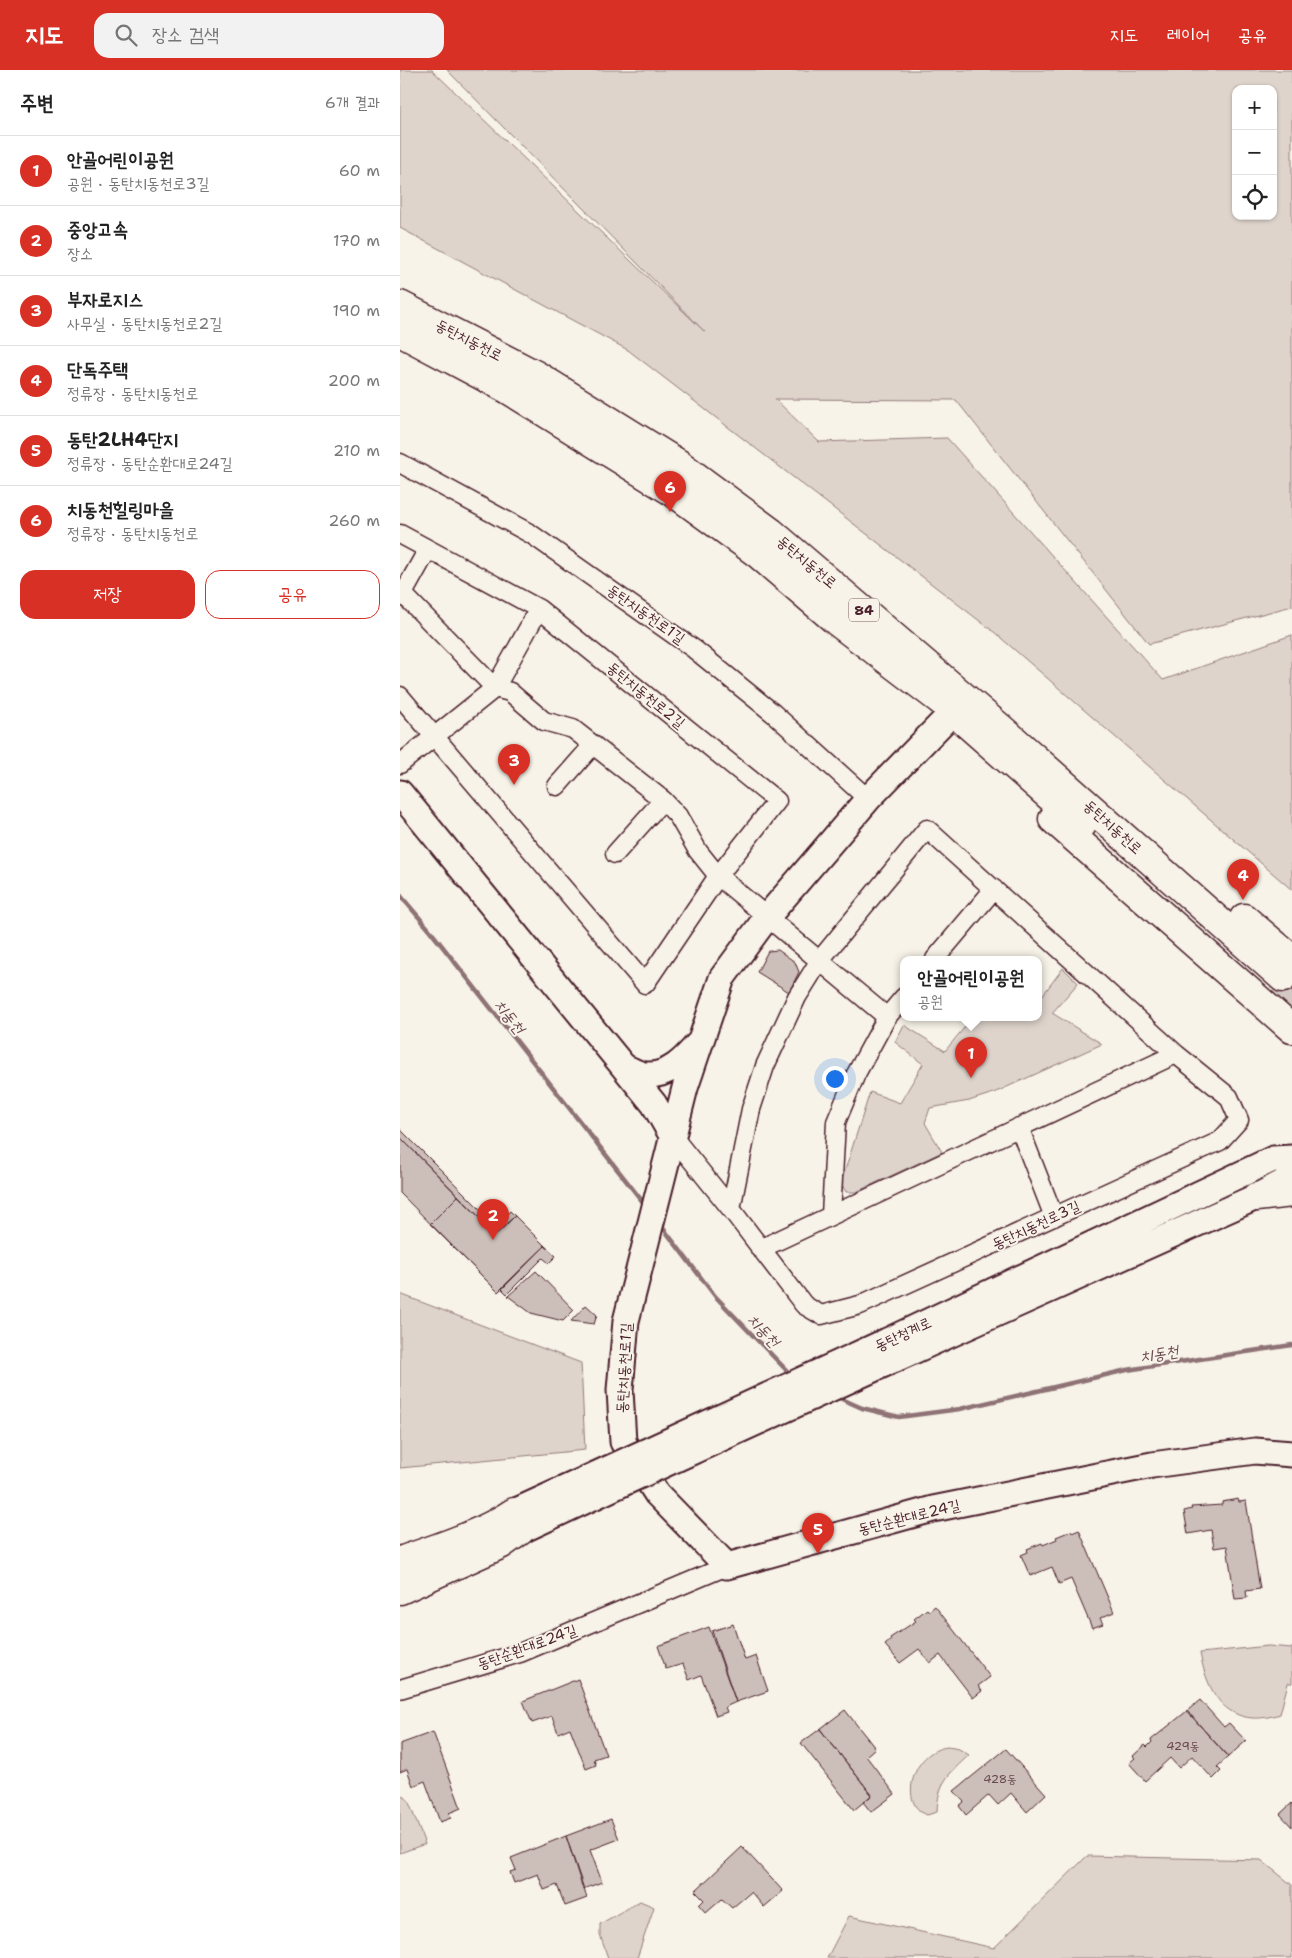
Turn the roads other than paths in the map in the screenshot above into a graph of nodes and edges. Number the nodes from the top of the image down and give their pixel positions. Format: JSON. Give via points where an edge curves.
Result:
{"nodes":[{"id":1,"x":400,"y":304,"type":"edge"},
{"id":2,"x":400,"y":332,"type":"edge"},
{"id":3,"x":400,"y":463,"type":"edge"},
{"id":4,"x":400,"y":534,"type":"edge"},
{"id":5,"x":428,"y":549,"type":"junction"},
{"id":6,"x":540,"y":609,"type":"junction"},
{"id":7,"x":836,"y":621,"type":"junction"},
{"id":8,"x":495,"y":688,"type":"junction"},
{"id":9,"x":400,"y":696,"type":"edge"},
{"id":10,"x":943,"y":722,"type":"junction"},
{"id":11,"x":434,"y":736,"type":"junction"},
{"id":12,"x":593,"y":745,"type":"junction"},
{"id":13,"x":400,"y":764,"type":"edge"},
{"id":14,"x":557,"y":786,"type":"dead end"},
{"id":15,"x":400,"y":793,"type":"edge"},
{"id":16,"x":868,"y":799,"type":"junction"},
{"id":17,"x":663,"y":800,"type":"junction"},
{"id":18,"x":615,"y":854,"type":"dead end"},
{"id":19,"x":718,"y":876,"type":"junction"},
{"id":20,"x":994,"y":889,"type":"junction"},
{"id":21,"x":767,"y":917,"type":"junction"},
{"id":22,"x":938,"y":956,"type":"edge"},
{"id":23,"x":820,"y":960,"type":"junction"},
{"id":24,"x":1283,"y":975,"type":"edge"},
{"id":25,"x":900,"y":1002,"type":"edge"},
{"id":26,"x":887,"y":1017,"type":"junction"},
{"id":27,"x":1292,"y":1029,"type":"edge"},
{"id":28,"x":699,"y":1042,"type":"junction"},
{"id":29,"x":1176,"y":1054,"type":"junction"},
{"id":30,"x":624,"y":1067,"type":"junction"},
{"id":31,"x":1019,"y":1128,"type":"junction"},
{"id":32,"x":671,"y":1146,"type":"junction"},
{"id":33,"x":1292,"y":1158,"type":"edge"},
{"id":34,"x":1292,"y":1171,"type":"edge"},
{"id":35,"x":1292,"y":1193,"type":"edge"},
{"id":36,"x":1256,"y":1196,"type":"junction"},
{"id":37,"x":731,"y":1209,"type":"junction"},
{"id":38,"x":830,"y":1215,"type":"junction"},
{"id":39,"x":1054,"y":1217,"type":"junction"},
{"id":40,"x":760,"y":1249,"type":"junction"},
{"id":41,"x":890,"y":1351,"type":"junction"},
{"id":42,"x":1292,"y":1454,"type":"edge"},
{"id":43,"x":517,"y":1521,"type":"junction"},
{"id":44,"x":400,"y":1544,"type":"edge"},
{"id":45,"x":400,"y":1560,"type":"edge"},
{"id":46,"x":727,"y":1566,"type":"junction"},
{"id":47,"x":400,"y":1571,"type":"edge"},
{"id":48,"x":400,"y":1590,"type":"edge"},
{"id":49,"x":400,"y":1689,"type":"edge"}],
"edges":[{"from":1,"to":24,"type":"main road","name":"동탄치동천로","number":"84","via":[[536,375],[679,464],[771,532]]},
{"from":2,"to":7,"type":"main road","name":"동탄치동천로","number":"84","via":[[517,394],[673,492],[758,554]]},
{"from":3,"to":16,"type":"street","name":"동탄치동천로1길","via":[[530,534],[694,649],[773,713]]},
{"from":4,"to":5,"type":"street","name":"동탄치동천로2길"},
{"from":5,"to":6,"type":"street","name":"동탄치동천로2길"},
{"from":5,"to":8,"type":"street","via":[[403,594]]},
{"from":6,"to":8,"type":"street"},
{"from":6,"to":19,"type":"street","name":"동탄치동천로2길","via":[[777,801]]},
{"from":7,"to":10,"type":"main road"},
{"from":7,"to":24,"type":"main road","name":"동탄치동천로","number":"84","via":[[940,700],[1016,768]]},
{"from":8,"to":11,"type":"street"},
{"from":8,"to":12,"type":"street","via":[[510,692],[544,720],[574,728]]},
{"from":9,"to":11,"type":"street","name":"동탄치동천로2길"},
{"from":10,"to":16,"type":"street","name":"동탄치동천로1길"},
{"from":10,"to":27,"type":"main road"},
{"from":11,"to":13,"type":"street"},
{"from":11,"to":19,"type":"street","name":"동탄치동천로2길","via":[[644,984]]},
{"from":12,"to":14,"type":"street"},
{"from":12,"to":17,"type":"street"},
{"from":15,"to":30,"type":"street"},
{"from":16,"to":21,"type":"street","name":"동탄치동천로1길"},
{"from":17,"to":18,"type":"street"},
{"from":17,"to":19,"type":"street","via":[[678,816]]},
{"from":19,"to":21,"type":"street"},
{"from":20,"to":22,"type":"street"},
{"from":20,"to":23,"type":"street","name":"동탄치동천로3길","via":[[927,829]]},
{"from":20,"to":29,"type":"street","name":"동탄치동천로3길"},
{"from":21,"to":23,"type":"street"},
{"from":21,"to":28,"type":"street","name":"동탄치동천로1길","via":[[722,978]]},
{"from":23,"to":26,"type":"street"},
{"from":23,"to":37,"type":"street","name":"동탄치동천로3길","via":[[797,996],[765,1066],[751,1109]]},
{"from":25,"to":26,"type":"street"},
{"from":26,"to":38,"type":"street","via":[[856,1074],[836,1122]]},
{"from":28,"to":30,"type":"street","via":[[682,1063],[668,1071],[645,1075]]},
{"from":28,"to":32,"type":"street","name":"동탄치동천로1길"},
{"from":29,"to":31,"type":"street"},
{"from":29,"to":39,"type":"street","name":"동탄치동천로3길","via":[[1229,1097],[1239,1120],[1220,1141]]},
{"from":30,"to":32,"type":"street","via":[[654,1104]]},
{"from":31,"to":38,"type":"street"},
{"from":31,"to":39,"type":"street"},
{"from":32,"to":37,"type":"street","name":"동탄치동천로3길"},
{"from":32,"to":46,"type":"street","name":"동탄치동천로1길","via":[[626,1320],[620,1390],[623,1442],[657,1494]]},
{"from":33,"to":41,"type":"street","name":"동탄청계로","via":[[1273,1160]]},
{"from":34,"to":36,"type":"street","name":"동탄청계로","via":[[1284,1182]]},
{"from":35,"to":36,"type":"main road"},
{"from":36,"to":41,"type":"street","name":"동탄청계로"},
{"from":37,"to":40,"type":"street","name":"동탄치동천로3길"},
{"from":38,"to":40,"type":"street"},
{"from":39,"to":40,"type":"street","name":"동탄치동천로3길","via":[[860,1306],[821,1315],[804,1306]]},
{"from":41,"to":43,"type":"street","name":"동탄청계로","bridge":true},
{"from":42,"to":46,"type":"street","name":"동탄순환대로24길","via":[[1255,1452],[1152,1465],[933,1509]]},
{"from":43,"to":44,"type":"main road"},
{"from":43,"to":45,"type":"main road","via":[[497,1524]]},
{"from":43,"to":47,"type":"main road","via":[[497,1535]]},
{"from":43,"to":48,"type":"main road","via":[[502,1544]]},
{"from":46,"to":49,"type":"street","name":"동탄순환대로24길","via":[[520,1653]]}]}
